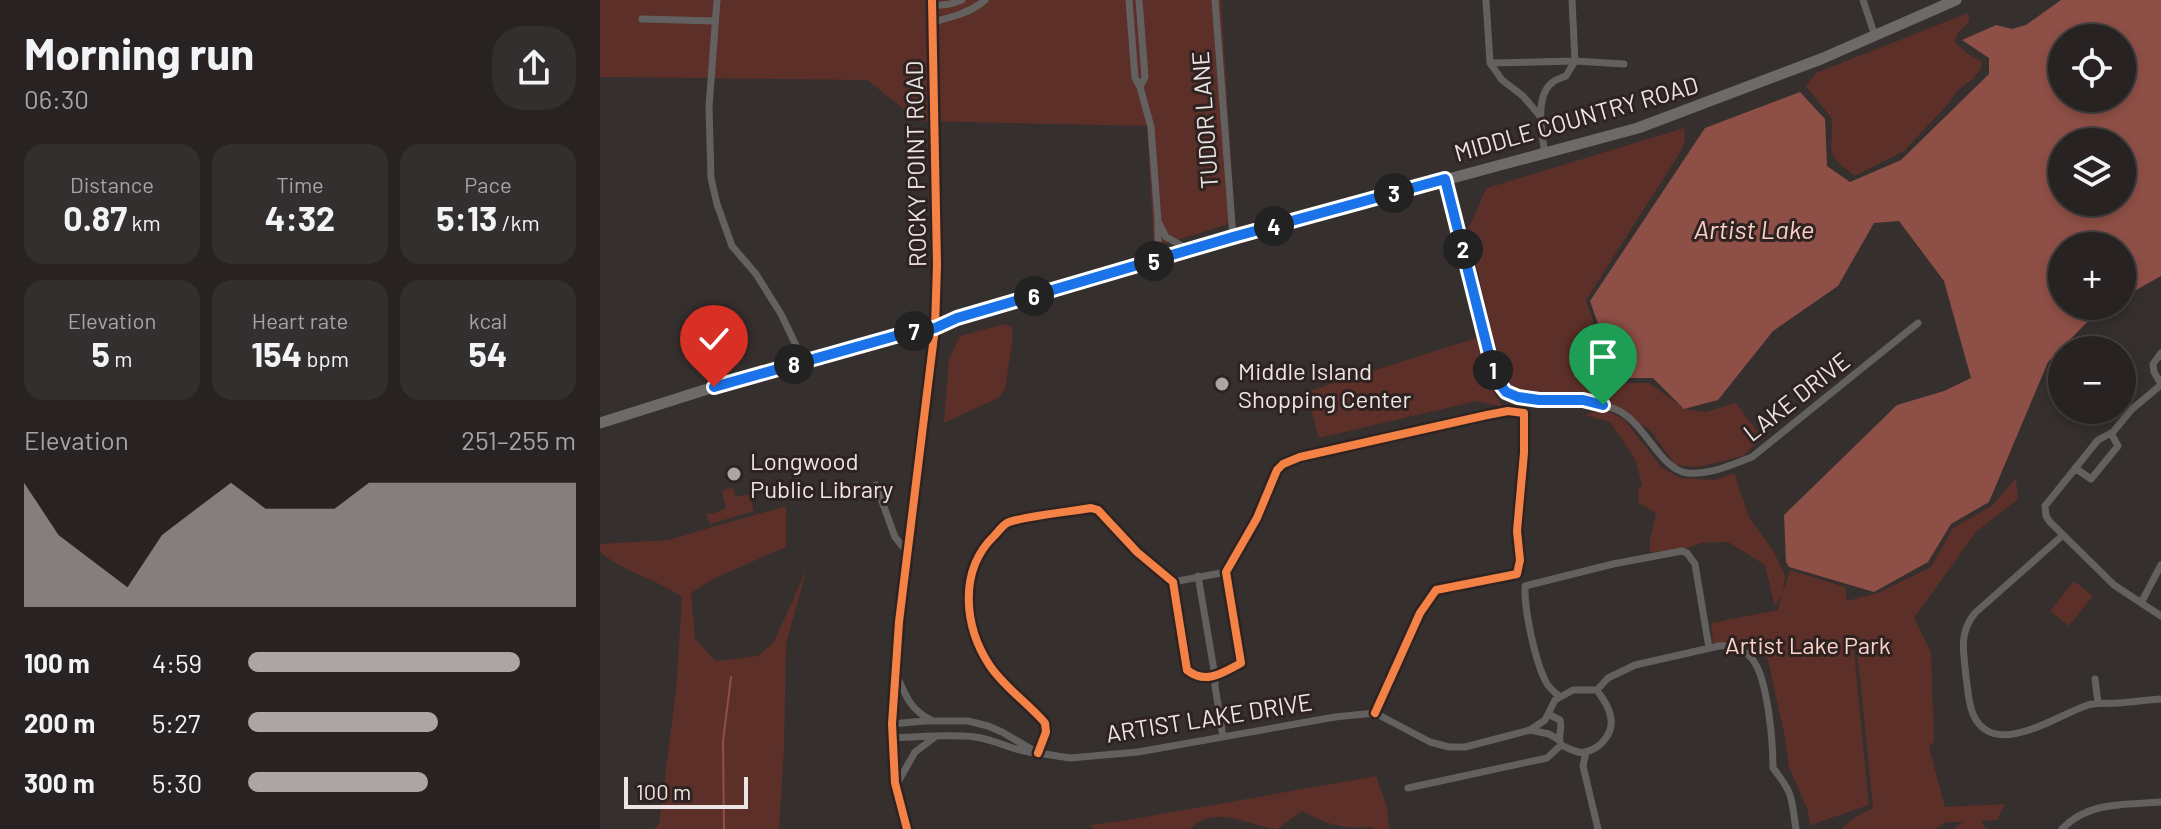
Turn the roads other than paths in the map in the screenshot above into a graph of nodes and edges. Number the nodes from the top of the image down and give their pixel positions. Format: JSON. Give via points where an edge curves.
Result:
{"nodes":[{"id":1,"x":717,"y":0,"type":"edge"},
{"id":2,"x":962,"y":0,"type":"edge"},
{"id":3,"x":985,"y":0,"type":"edge"},
{"id":4,"x":1129,"y":0,"type":"edge"},
{"id":5,"x":1139,"y":0,"type":"edge"},
{"id":6,"x":1215,"y":0,"type":"edge"},
{"id":7,"x":1486,"y":0,"type":"edge"},
{"id":8,"x":1572,"y":0,"type":"edge"},
{"id":9,"x":1863,"y":0,"type":"edge"},
{"id":10,"x":1956,"y":0,"type":"edge"},
{"id":11,"x":932,"y":3,"type":"edge"},
{"id":12,"x":642,"y":19,"type":"dead end"},
{"id":13,"x":715,"y":21,"type":"junction"},
{"id":14,"x":933,"y":22,"type":"junction"},
{"id":15,"x":1875,"y":37,"type":"junction"},
{"id":16,"x":1575,"y":61,"type":"junction"},
{"id":17,"x":1490,"y":63,"type":"junction"},
{"id":18,"x":1624,"y":64,"type":"dead end"},
{"id":19,"x":1140,"y":87,"type":"junction"},
{"id":20,"x":1540,"y":116,"type":"junction"},
{"id":21,"x":1545,"y":154,"type":"junction"},
{"id":22,"x":1445,"y":179,"type":"junction"},
{"id":23,"x":1158,"y":221,"type":"junction"},
{"id":24,"x":1233,"y":237,"type":"junction"},
{"id":25,"x":1190,"y":249,"type":"junction"},
{"id":26,"x":1149,"y":262,"type":"junction"},
{"id":27,"x":1918,"y":323,"type":"dead end"},
{"id":28,"x":935,"y":328,"type":"junction"},
{"id":29,"x":2161,"y":353,"type":"edge"},
{"id":30,"x":804,"y":362,"type":"junction"},
{"id":31,"x":2161,"y":384,"type":"edge"},
{"id":32,"x":600,"y":423,"type":"edge"},
{"id":33,"x":2111,"y":433,"type":"junction"},
{"id":34,"x":2075,"y":468,"type":"junction"},
{"id":35,"x":876,"y":485,"type":"dead end"},
{"id":36,"x":2063,"y":535,"type":"junction"},
{"id":37,"x":907,"y":552,"type":"junction"},
{"id":38,"x":2161,"y":565,"type":"edge"},
{"id":39,"x":1226,"y":572,"type":"junction"},
{"id":40,"x":1198,"y":576,"type":"junction"},
{"id":41,"x":1173,"y":582,"type":"junction"},
{"id":42,"x":2141,"y":603,"type":"junction"},
{"id":43,"x":2161,"y":616,"type":"edge"},
{"id":44,"x":1709,"y":648,"type":"junction"},
{"id":45,"x":895,"y":673,"type":"junction"},
{"id":46,"x":1215,"y":676,"type":"junction"},
{"id":47,"x":2095,"y":679,"type":"dead end"},
{"id":48,"x":1597,"y":690,"type":"junction"},
{"id":49,"x":1559,"y":696,"type":"junction"},
{"id":50,"x":2161,"y":699,"type":"edge"},
{"id":51,"x":2098,"y":703,"type":"junction"},
{"id":52,"x":1375,"y":713,"type":"junction"},
{"id":53,"x":1548,"y":714,"type":"junction"},
{"id":54,"x":933,"y":721,"type":"junction"},
{"id":55,"x":892,"y":724,"type":"junction"},
{"id":56,"x":1530,"y":730,"type":"junction"},
{"id":57,"x":935,"y":737,"type":"junction"},
{"id":58,"x":1223,"y":737,"type":"junction"},
{"id":59,"x":892,"y":738,"type":"junction"},
{"id":60,"x":1560,"y":742,"type":"junction"},
{"id":61,"x":1586,"y":752,"type":"junction"},
{"id":62,"x":1038,"y":753,"type":"junction"},
{"id":63,"x":896,"y":788,"type":"junction"},
{"id":64,"x":1408,"y":788,"type":"dead end"},
{"id":65,"x":2161,"y":802,"type":"edge"},
{"id":66,"x":907,"y":829,"type":"edge"},
{"id":67,"x":1598,"y":829,"type":"edge"},
{"id":68,"x":1796,"y":829,"type":"edge"},
{"id":69,"x":2062,"y":829,"type":"edge"}],
"edges":[{"from":1,"to":13,"type":"street"},
{"from":2,"to":11,"type":"street"},
{"from":3,"to":14,"type":"street","via":[[957,17]]},
{"from":4,"to":19,"type":"street"},
{"from":5,"to":19,"type":"street","via":[[1145,77]]},
{"from":6,"to":24,"type":"street","name":"TUDOR LANE"},
{"from":7,"to":17,"type":"street"},
{"from":8,"to":16,"type":"street"},
{"from":9,"to":15,"type":"street"},
{"from":10,"to":15,"type":"main road","name":"MIDDLE COUNTRY ROAD"},
{"from":11,"to":14,"type":"main road","name":"ROCKY POINT ROAD"},
{"from":12,"to":13,"type":"street"},
{"from":13,"to":30,"type":"street","via":[[709,128],[717,204],[732,246],[781,314]]},
{"from":14,"to":28,"type":"main road","name":"ROCKY POINT ROAD"},
{"from":15,"to":21,"type":"main road","name":"MIDDLE COUNTRY ROAD","via":[[1706,104]]},
{"from":16,"to":17,"type":"street"},
{"from":16,"to":18,"type":"street"},
{"from":16,"to":20,"type":"street","via":[[1566,76],[1548,87]]},
{"from":17,"to":20,"type":"street"},
{"from":19,"to":23,"type":"street","via":[[1151,127]]},
{"from":20,"to":21,"type":"street"},
{"from":21,"to":22,"type":"main road","name":"MIDDLE COUNTRY ROAD"},
{"from":22,"to":24,"type":"main road","name":"MIDDLE COUNTRY ROAD"},
{"from":22,"to":27,"type":"street","name":"LAKE DRIVE","via":[[1495,378],[1506,392],[1539,400],[1583,400],[1625,413],[1667,464],[1685,473],[1720,469],[1752,457]]},
{"from":23,"to":25,"type":"street","via":[[1166,237]]},
{"from":23,"to":26,"type":"street","via":[[1158,243]]},
{"from":24,"to":25,"type":"main road","name":"MIDDLE COUNTRY ROAD"},
{"from":25,"to":26,"type":"main road","name":"MIDDLE COUNTRY ROAD"},
{"from":26,"to":28,"type":"main road","name":"MIDDLE COUNTRY ROAD"},
{"from":28,"to":30,"type":"main road","name":"MIDDLE COUNTRY ROAD"},
{"from":28,"to":37,"type":"main road","name":"ROCKY POINT ROAD"},
{"from":29,"to":31,"type":"street","via":[[2153,364]]},
{"from":30,"to":32,"type":"main road","name":"MIDDLE COUNTRY ROAD"},
{"from":31,"to":33,"type":"street"},
{"from":33,"to":34,"type":"street","via":[[2098,440]]},
{"from":33,"to":34,"type":"street","via":[[2118,446],[2091,479]]},
{"from":34,"to":36,"type":"street","via":[[2045,506],[2050,522]]},
{"from":35,"to":37,"type":"street","via":[[895,537]]},
{"from":36,"to":42,"type":"street","via":[[2114,585]]},
{"from":36,"to":51,"type":"street","via":[[1965,627],[1969,702],[1983,727],[2010,735]]},
{"from":37,"to":45,"type":"main road","name":"ROCKY POINT ROAD"},
{"from":38,"to":42,"type":"street"},
{"from":39,"to":40,"type":"street"},
{"from":39,"to":46,"type":"street","via":[[1241,663]]},
{"from":39,"to":52,"type":"street","via":[[1283,464],[1487,415],[1524,413],[1517,574],[1436,590],[1420,613]]},
{"from":40,"to":41,"type":"street"},
{"from":40,"to":46,"type":"street"},
{"from":41,"to":46,"type":"street","via":[[1187,670],[1198,677]]},
{"from":41,"to":62,"type":"street","via":[[1094,508],[1009,522],[987,543],[974,566],[969,616],[989,664],[1045,723]]},
{"from":42,"to":43,"type":"street"},
{"from":44,"to":48,"type":"street","via":[[1635,665]]},
{"from":44,"to":49,"type":"street","via":[[1695,564],[1682,551],[1525,586],[1536,656],[1547,686]]},
{"from":44,"to":68,"type":"street","via":[[1731,645],[1757,667],[1773,768],[1791,794]]},
{"from":45,"to":54,"type":"street","via":[[918,714]]},
{"from":45,"to":55,"type":"main road","name":"ROCKY POINT ROAD"},
{"from":46,"to":58,"type":"street"},
{"from":47,"to":51,"type":"street"},
{"from":48,"to":49,"type":"street"},
{"from":48,"to":61,"type":"street","via":[[1607,706],[1611,732]]},
{"from":49,"to":53,"type":"street"},
{"from":50,"to":51,"type":"street"},
{"from":52,"to":56,"type":"street","via":[[1449,747]]},
{"from":52,"to":58,"type":"street","name":"ARTIST LAKE DRIVE"},
{"from":53,"to":56,"type":"street"},
{"from":53,"to":60,"type":"street","via":[[1560,720]]},
{"from":54,"to":55,"type":"street","name":"ARTIST LAKE DRIVE"},
{"from":54,"to":62,"type":"street","name":"ARTIST LAKE DRIVE","via":[[988,726]]},
{"from":55,"to":59,"type":"main road","name":"ROCKY POINT ROAD"},
{"from":56,"to":60,"type":"street"},
{"from":57,"to":59,"type":"street"},
{"from":57,"to":62,"type":"street","via":[[972,736]]},
{"from":57,"to":63,"type":"street","via":[[915,752]]},
{"from":58,"to":62,"type":"street","name":"ARTIST LAKE DRIVE","via":[[1094,757]]},
{"from":59,"to":63,"type":"main road","name":"ROCKY POINT ROAD"},
{"from":60,"to":61,"type":"street"},
{"from":60,"to":64,"type":"street","via":[[1547,758]]},
{"from":61,"to":67,"type":"street","via":[[1583,766]]},
{"from":63,"to":66,"type":"main road","name":"ROCKY POINT ROAD"},
{"from":65,"to":69,"type":"street","via":[[2093,809]]}]}
